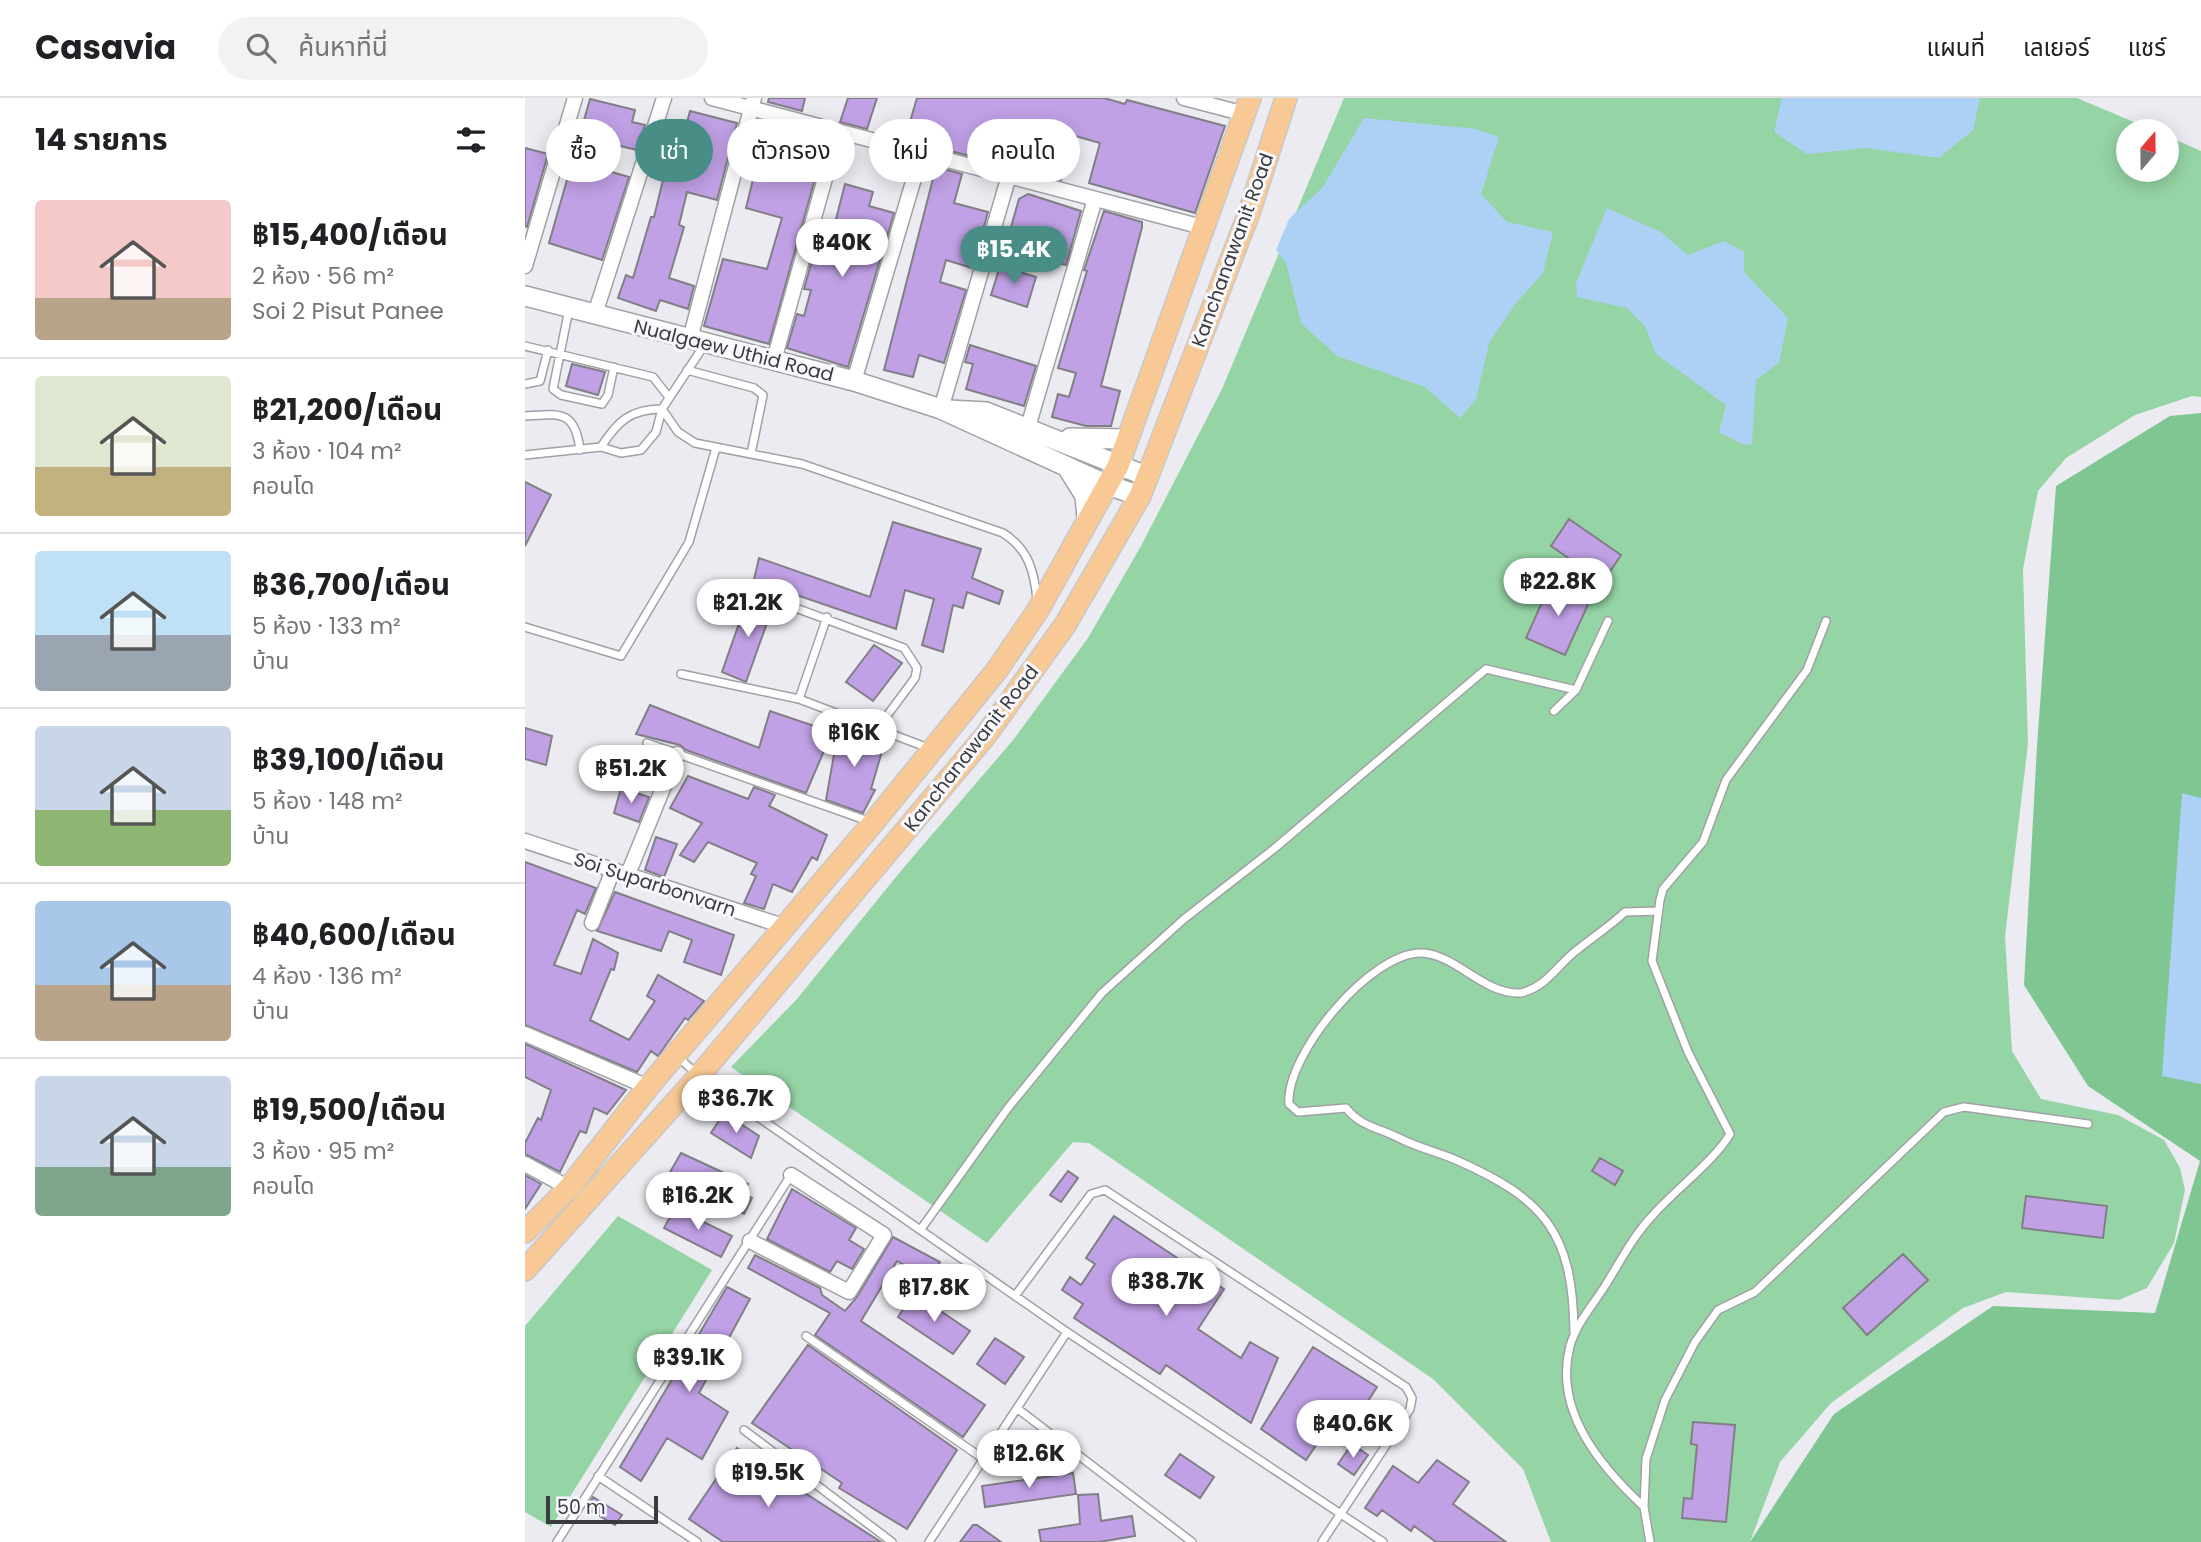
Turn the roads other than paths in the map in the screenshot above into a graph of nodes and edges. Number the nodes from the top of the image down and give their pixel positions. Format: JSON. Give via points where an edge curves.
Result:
{"nodes":[{"id":1,"x":575,"y":98,"type":"edge"},
{"id":2,"x":664,"y":98,"type":"edge"},
{"id":3,"x":712,"y":98,"type":"edge"},
{"id":4,"x":1184,"y":98,"type":"edge"},
{"id":5,"x":1286,"y":98,"type":"edge"},
{"id":6,"x":753,"y":103,"type":"edge"},
{"id":7,"x":1247,"y":106,"type":"edge"},
{"id":8,"x":800,"y":119,"type":"edge"},
{"id":9,"x":824,"y":182,"type":"edge"},
{"id":10,"x":913,"y":182,"type":"edge"},
{"id":11,"x":1007,"y":182,"type":"edge"},
{"id":12,"x":1020,"y":182,"type":"edge"},
{"id":13,"x":1095,"y":200,"type":"junction"},
{"id":14,"x":1206,"y":228,"type":"junction"},
{"id":15,"x":525,"y":266,"type":"edge"},
{"id":16,"x":525,"y":296,"type":"edge"},
{"id":17,"x":569,"y":308,"type":"junction"},
{"id":18,"x":595,"y":314,"type":"junction"},
{"id":19,"x":698,"y":341,"type":"junction"},
{"id":20,"x":525,"y":346,"type":"edge"},
{"id":21,"x":548,"y":350,"type":"junction"},
{"id":22,"x":559,"y":353,"type":"junction"},
{"id":23,"x":774,"y":360,"type":"junction"},
{"id":24,"x":614,"y":367,"type":"junction"},
{"id":25,"x":687,"y":370,"type":"junction"},
{"id":26,"x":854,"y":381,"type":"junction"},
{"id":27,"x":525,"y":384,"type":"edge"},
{"id":28,"x":668,"y":396,"type":"junction"},
{"id":29,"x":661,"y":409,"type":"junction"},
{"id":30,"x":941,"y":409,"type":"junction"},
{"id":31,"x":525,"y":416,"type":"edge"},
{"id":32,"x":1028,"y":427,"type":"junction"},
{"id":33,"x":1051,"y":435,"type":"junction"},
{"id":34,"x":1128,"y":439,"type":"junction"},
{"id":35,"x":601,"y":447,"type":"junction"},
{"id":36,"x":716,"y":448,"type":"junction"},
{"id":37,"x":580,"y":450,"type":"junction"},
{"id":38,"x":751,"y":454,"type":"junction"},
{"id":39,"x":525,"y":455,"type":"edge"},
{"id":40,"x":1118,"y":466,"type":"junction"},
{"id":41,"x":1067,"y":467,"type":"junction"},
{"id":42,"x":1105,"y":484,"type":"junction"},
{"id":43,"x":1143,"y":486,"type":"junction"},
{"id":44,"x":1087,"y":518,"type":"junction"},
{"id":45,"x":755,"y":593,"type":"dead end"},
{"id":46,"x":1038,"y":610,"type":"junction"},
{"id":47,"x":827,"y":617,"type":"junction"},
{"id":48,"x":1608,"y":621,"type":"dead end"},
{"id":49,"x":1826,"y":621,"type":"dead end"},
{"id":50,"x":525,"y":627,"type":"edge"},
{"id":51,"x":681,"y":674,"type":"dead end"},
{"id":52,"x":1576,"y":690,"type":"junction"},
{"id":53,"x":799,"y":699,"type":"junction"},
{"id":54,"x":1554,"y":711,"type":"dead end"},
{"id":55,"x":877,"y":729,"type":"junction"},
{"id":56,"x":647,"y":743,"type":"dead end"},
{"id":57,"x":932,"y":750,"type":"junction"},
{"id":58,"x":677,"y":754,"type":"junction"},
{"id":59,"x":873,"y":823,"type":"junction"},
{"id":60,"x":525,"y":841,"type":"edge"},
{"id":61,"x":620,"y":872,"type":"junction"},
{"id":62,"x":1658,"y":911,"type":"junction"},
{"id":63,"x":592,"y":923,"type":"dead end"},
{"id":64,"x":786,"y":927,"type":"junction"},
{"id":65,"x":525,"y":1034,"type":"edge"},
{"id":66,"x":676,"y":1055,"type":"junction"},
{"id":67,"x":699,"y":1076,"type":"junction"},
{"id":68,"x":648,"y":1087,"type":"junction"},
{"id":69,"x":2088,"y":1124,"type":"dead end"},
{"id":70,"x":525,"y":1164,"type":"edge"},
{"id":71,"x":791,"y":1175,"type":"joint"},
{"id":72,"x":569,"y":1188,"type":"junction"},
{"id":73,"x":921,"y":1229,"type":"junction"},
{"id":74,"x":525,"y":1232,"type":"edge"},
{"id":75,"x":750,"y":1241,"type":"junction"},
{"id":76,"x":525,"y":1270,"type":"edge"},
{"id":77,"x":1015,"y":1296,"type":"junction"},
{"id":78,"x":1067,"y":1332,"type":"junction"},
{"id":79,"x":806,"y":1336,"type":"dead end"},
{"id":80,"x":1574,"y":1336,"type":"junction"},
{"id":81,"x":1018,"y":1409,"type":"junction"},
{"id":82,"x":744,"y":1430,"type":"dead end"},
{"id":83,"x":982,"y":1458,"type":"junction"},
{"id":84,"x":599,"y":1476,"type":"junction"},
{"id":85,"x":1644,"y":1507,"type":"junction"},
{"id":86,"x":1341,"y":1512,"type":"junction"},
{"id":87,"x":557,"y":1542,"type":"edge"},
{"id":88,"x":698,"y":1542,"type":"edge"},
{"id":89,"x":892,"y":1542,"type":"edge"},
{"id":90,"x":929,"y":1542,"type":"edge"},
{"id":91,"x":1192,"y":1542,"type":"edge"},
{"id":92,"x":1322,"y":1542,"type":"edge"},
{"id":93,"x":1383,"y":1542,"type":"edge"},
{"id":94,"x":1650,"y":1542,"type":"edge"}],
"edges":[{"from":1,"to":15,"type":"street"},
{"from":2,"to":18,"type":"street"},
{"from":3,"to":6,"type":"street"},
{"from":4,"to":7,"type":"street"},
{"from":5,"to":43,"type":"main road","name":"Kanchanawanit Road","via":[[1249,213]]},
{"from":6,"to":8,"type":"street"},
{"from":6,"to":19,"type":"street"},
{"from":7,"to":14,"type":"main road","name":"Kanchanawanit Road"},
{"from":9,"to":23,"type":"street"},
{"from":10,"to":26,"type":"street"},
{"from":11,"to":30,"type":"street"},
{"from":12,"to":13,"type":"street"},
{"from":13,"to":14,"type":"street"},
{"from":13,"to":32,"type":"street"},
{"from":14,"to":34,"type":"main road","name":"Kanchanawanit Road"},
{"from":16,"to":17,"type":"street","name":"Nualgaew Uthid Road"},
{"from":17,"to":18,"type":"street","name":"Nualgaew Uthid Road"},
{"from":17,"to":22,"type":"lane"},
{"from":18,"to":19,"type":"street","name":"Nualgaew Uthid Road"},
{"from":19,"to":23,"type":"street","name":"Nualgaew Uthid Road"},
{"from":19,"to":25,"type":"lane"},
{"from":20,"to":21,"type":"lane"},
{"from":21,"to":22,"type":"lane"},
{"from":21,"to":27,"type":"lane","via":[[540,382]]},
{"from":22,"to":24,"type":"lane"},
{"from":22,"to":24,"type":"lane","via":[[552,384],[561,395],[602,404]]},
{"from":23,"to":26,"type":"street","name":"Nualgaew Uthid Road"},
{"from":24,"to":28,"type":"lane","via":[[653,377]]},
{"from":25,"to":28,"type":"lane"},
{"from":25,"to":38,"type":"lane","via":[[754,388],[763,396]]},
{"from":26,"to":30,"type":"street","name":"Nualgaew Uthid Road"},
{"from":28,"to":29,"type":"lane"},
{"from":29,"to":35,"type":"lane","via":[[626,416]]},
{"from":29,"to":35,"type":"lane","via":[[656,432],[641,450],[621,453]]},
{"from":29,"to":36,"type":"lane","via":[[687,439]]},
{"from":30,"to":32,"type":"street","name":"Nualgaew Uthid Road","via":[[986,412]]},
{"from":30,"to":41,"type":"street","name":"Nualgaew Uthid Road"},
{"from":31,"to":37,"type":"lane","via":[[567,417],[575,427]]},
{"from":32,"to":33,"type":"street","name":"Nualgaew Uthid Road"},
{"from":33,"to":34,"type":"street"},
{"from":33,"to":40,"type":"street","name":"Nualgaew Uthid Road"},
{"from":34,"to":40,"type":"main road","name":"Kanchanawanit Road"},
{"from":35,"to":37,"type":"lane"},
{"from":36,"to":38,"type":"lane"},
{"from":36,"to":50,"type":"lane","via":[[689,542],[621,656]]},
{"from":37,"to":39,"type":"lane"},
{"from":38,"to":46,"type":"lane","via":[[802,464],[1003,533],[1025,551],[1031,564]]},
{"from":40,"to":42,"type":"main road","name":"Kanchanawanit Road"},
{"from":40,"to":43,"type":"street","name":"Nualgaew Uthid Road"},
{"from":41,"to":42,"type":"street","name":"Nualgaew Uthid Road"},
{"from":41,"to":44,"type":"street","via":[[1085,496]]},
{"from":42,"to":43,"type":"street","name":"Nualgaew Uthid Road"},
{"from":42,"to":44,"type":"main road","name":"Kanchanawanit Road"},
{"from":43,"to":67,"type":"main road","name":"Kanchanawanit Road","via":[[1065,625],[986,735]]},
{"from":44,"to":46,"type":"main road","name":"Kanchanawanit Road"},
{"from":45,"to":47,"type":"lane"},
{"from":46,"to":57,"type":"main road","name":"Kanchanawanit Road"},
{"from":47,"to":53,"type":"lane"},
{"from":47,"to":55,"type":"lane","via":[[904,648],[913,659],[915,678]]},
{"from":48,"to":52,"type":"lane"},
{"from":49,"to":62,"type":"lane","via":[[1807,670],[1726,780],[1703,842],[1663,890]]},
{"from":51,"to":53,"type":"lane"},
{"from":52,"to":54,"type":"lane"},
{"from":52,"to":73,"type":"lane","via":[[1486,669],[1184,919],[1102,993],[1008,1108]]},
{"from":53,"to":55,"type":"lane"},
{"from":55,"to":57,"type":"lane"},
{"from":56,"to":58,"type":"lane"},
{"from":57,"to":59,"type":"main road","name":"Kanchanawanit Road"},
{"from":58,"to":59,"type":"lane"},
{"from":58,"to":61,"type":"street"},
{"from":59,"to":64,"type":"main road","name":"Kanchanawanit Road"},
{"from":60,"to":61,"type":"street","name":"Soi Suparbonvarn"},
{"from":61,"to":63,"type":"street"},
{"from":61,"to":64,"type":"street","name":"Soi Suparbonvarn"},
{"from":62,"to":80,"type":"lane","via":[[1652,961],[1688,1052],[1730,1133],[1646,1223]]},
{"from":62,"to":80,"type":"lane","via":[[1625,912],[1574,951],[1559,970],[1523,993],[1503,990],[1430,954],[1409,954],[1386,963],[1357,988],[1312,1041],[1298,1063],[1289,1095],[1290,1107],[1298,1112],[1346,1108],[1362,1125],[1453,1159],[1527,1200],[1549,1221],[1559,1244],[1572,1298]]},
{"from":64,"to":66,"type":"main road","name":"Kanchanawanit Road"},
{"from":65,"to":68,"type":"street"},
{"from":66,"to":67,"type":"lane"},
{"from":66,"to":68,"type":"main road","name":"Kanchanawanit Road"},
{"from":67,"to":73,"type":"lane"},
{"from":67,"to":76,"type":"main road","name":"Kanchanawanit Road"},
{"from":68,"to":72,"type":"main road","name":"Kanchanawanit Road"},
{"from":69,"to":85,"type":"lane","via":[[1964,1107],[1944,1112],[1755,1292],[1714,1315],[1681,1368],[1650,1440]]},
{"from":70,"to":72,"type":"street"},
{"from":71,"to":75,"type":"lane"},
{"from":71,"to":75,"type":"street","via":[[884,1235],[849,1292]]},
{"from":72,"to":74,"type":"main road","name":"Kanchanawanit Road"},
{"from":73,"to":77,"type":"lane"},
{"from":75,"to":84,"type":"lane"},
{"from":77,"to":78,"type":"lane"},
{"from":77,"to":86,"type":"lane","via":[[1091,1194],[1105,1190],[1406,1387],[1410,1409]]},
{"from":78,"to":81,"type":"lane"},
{"from":78,"to":86,"type":"lane"},
{"from":79,"to":83,"type":"lane"},
{"from":80,"to":85,"type":"lane","via":[[1567,1380],[1578,1422],[1608,1471]]},
{"from":81,"to":83,"type":"lane"},
{"from":81,"to":91,"type":"lane"},
{"from":82,"to":89,"type":"lane"},
{"from":83,"to":90,"type":"lane"},
{"from":84,"to":87,"type":"lane"},
{"from":84,"to":88,"type":"lane"},
{"from":85,"to":94,"type":"lane"},
{"from":86,"to":92,"type":"lane"},
{"from":86,"to":93,"type":"lane"}]}
